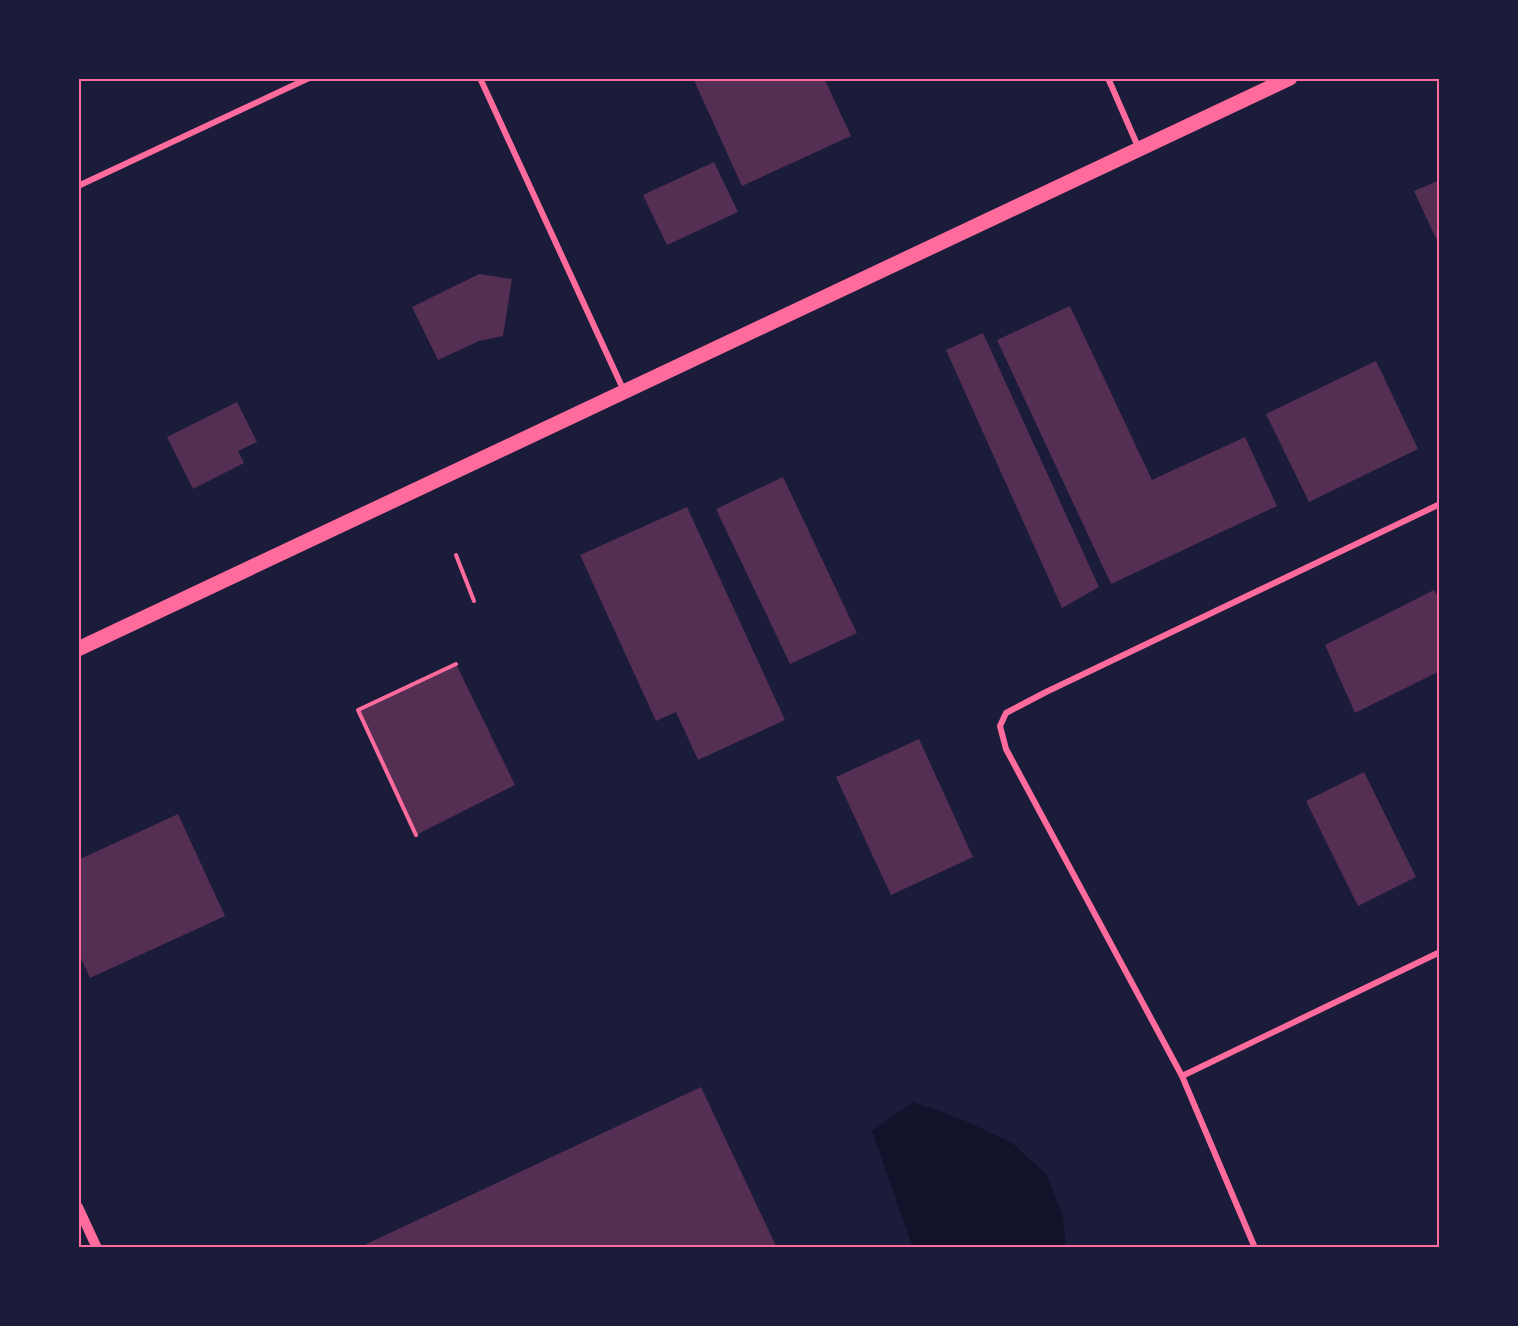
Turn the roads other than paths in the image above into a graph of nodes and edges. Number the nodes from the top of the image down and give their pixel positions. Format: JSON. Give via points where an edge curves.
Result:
{"nodes":[{"id":1,"x":309,"y":78,"type":"edge"},
{"id":2,"x":480,"y":78,"type":"edge"},
{"id":3,"x":1108,"y":78,"type":"edge"},
{"id":4,"x":1290,"y":78,"type":"edge"},
{"id":5,"x":1139,"y":149,"type":"junction"},
{"id":6,"x":78,"y":186,"type":"edge"},
{"id":7,"x":624,"y":392,"type":"junction"},
{"id":8,"x":1440,"y":504,"type":"edge"},
{"id":9,"x":78,"y":649,"type":"edge"},
{"id":10,"x":1440,"y":952,"type":"edge"},
{"id":11,"x":1182,"y":1076,"type":"junction"},
{"id":12,"x":78,"y":1207,"type":"edge"},
{"id":13,"x":97,"y":1248,"type":"edge"},
{"id":14,"x":1255,"y":1248,"type":"edge"}],
"edges":[{"from":1,"to":6,"type":"street"},
{"from":2,"to":7,"type":"street"},
{"from":3,"to":5,"type":"street"},
{"from":4,"to":5,"type":"main road"},
{"from":5,"to":7,"type":"main road"},
{"from":7,"to":9,"type":"main road"},
{"from":8,"to":11,"type":"street","via":[[1046,692],[1006,713],[1000,726],[1006,749]]},
{"from":10,"to":11,"type":"street"},
{"from":11,"to":14,"type":"street"},
{"from":12,"to":13,"type":"street"}]}
